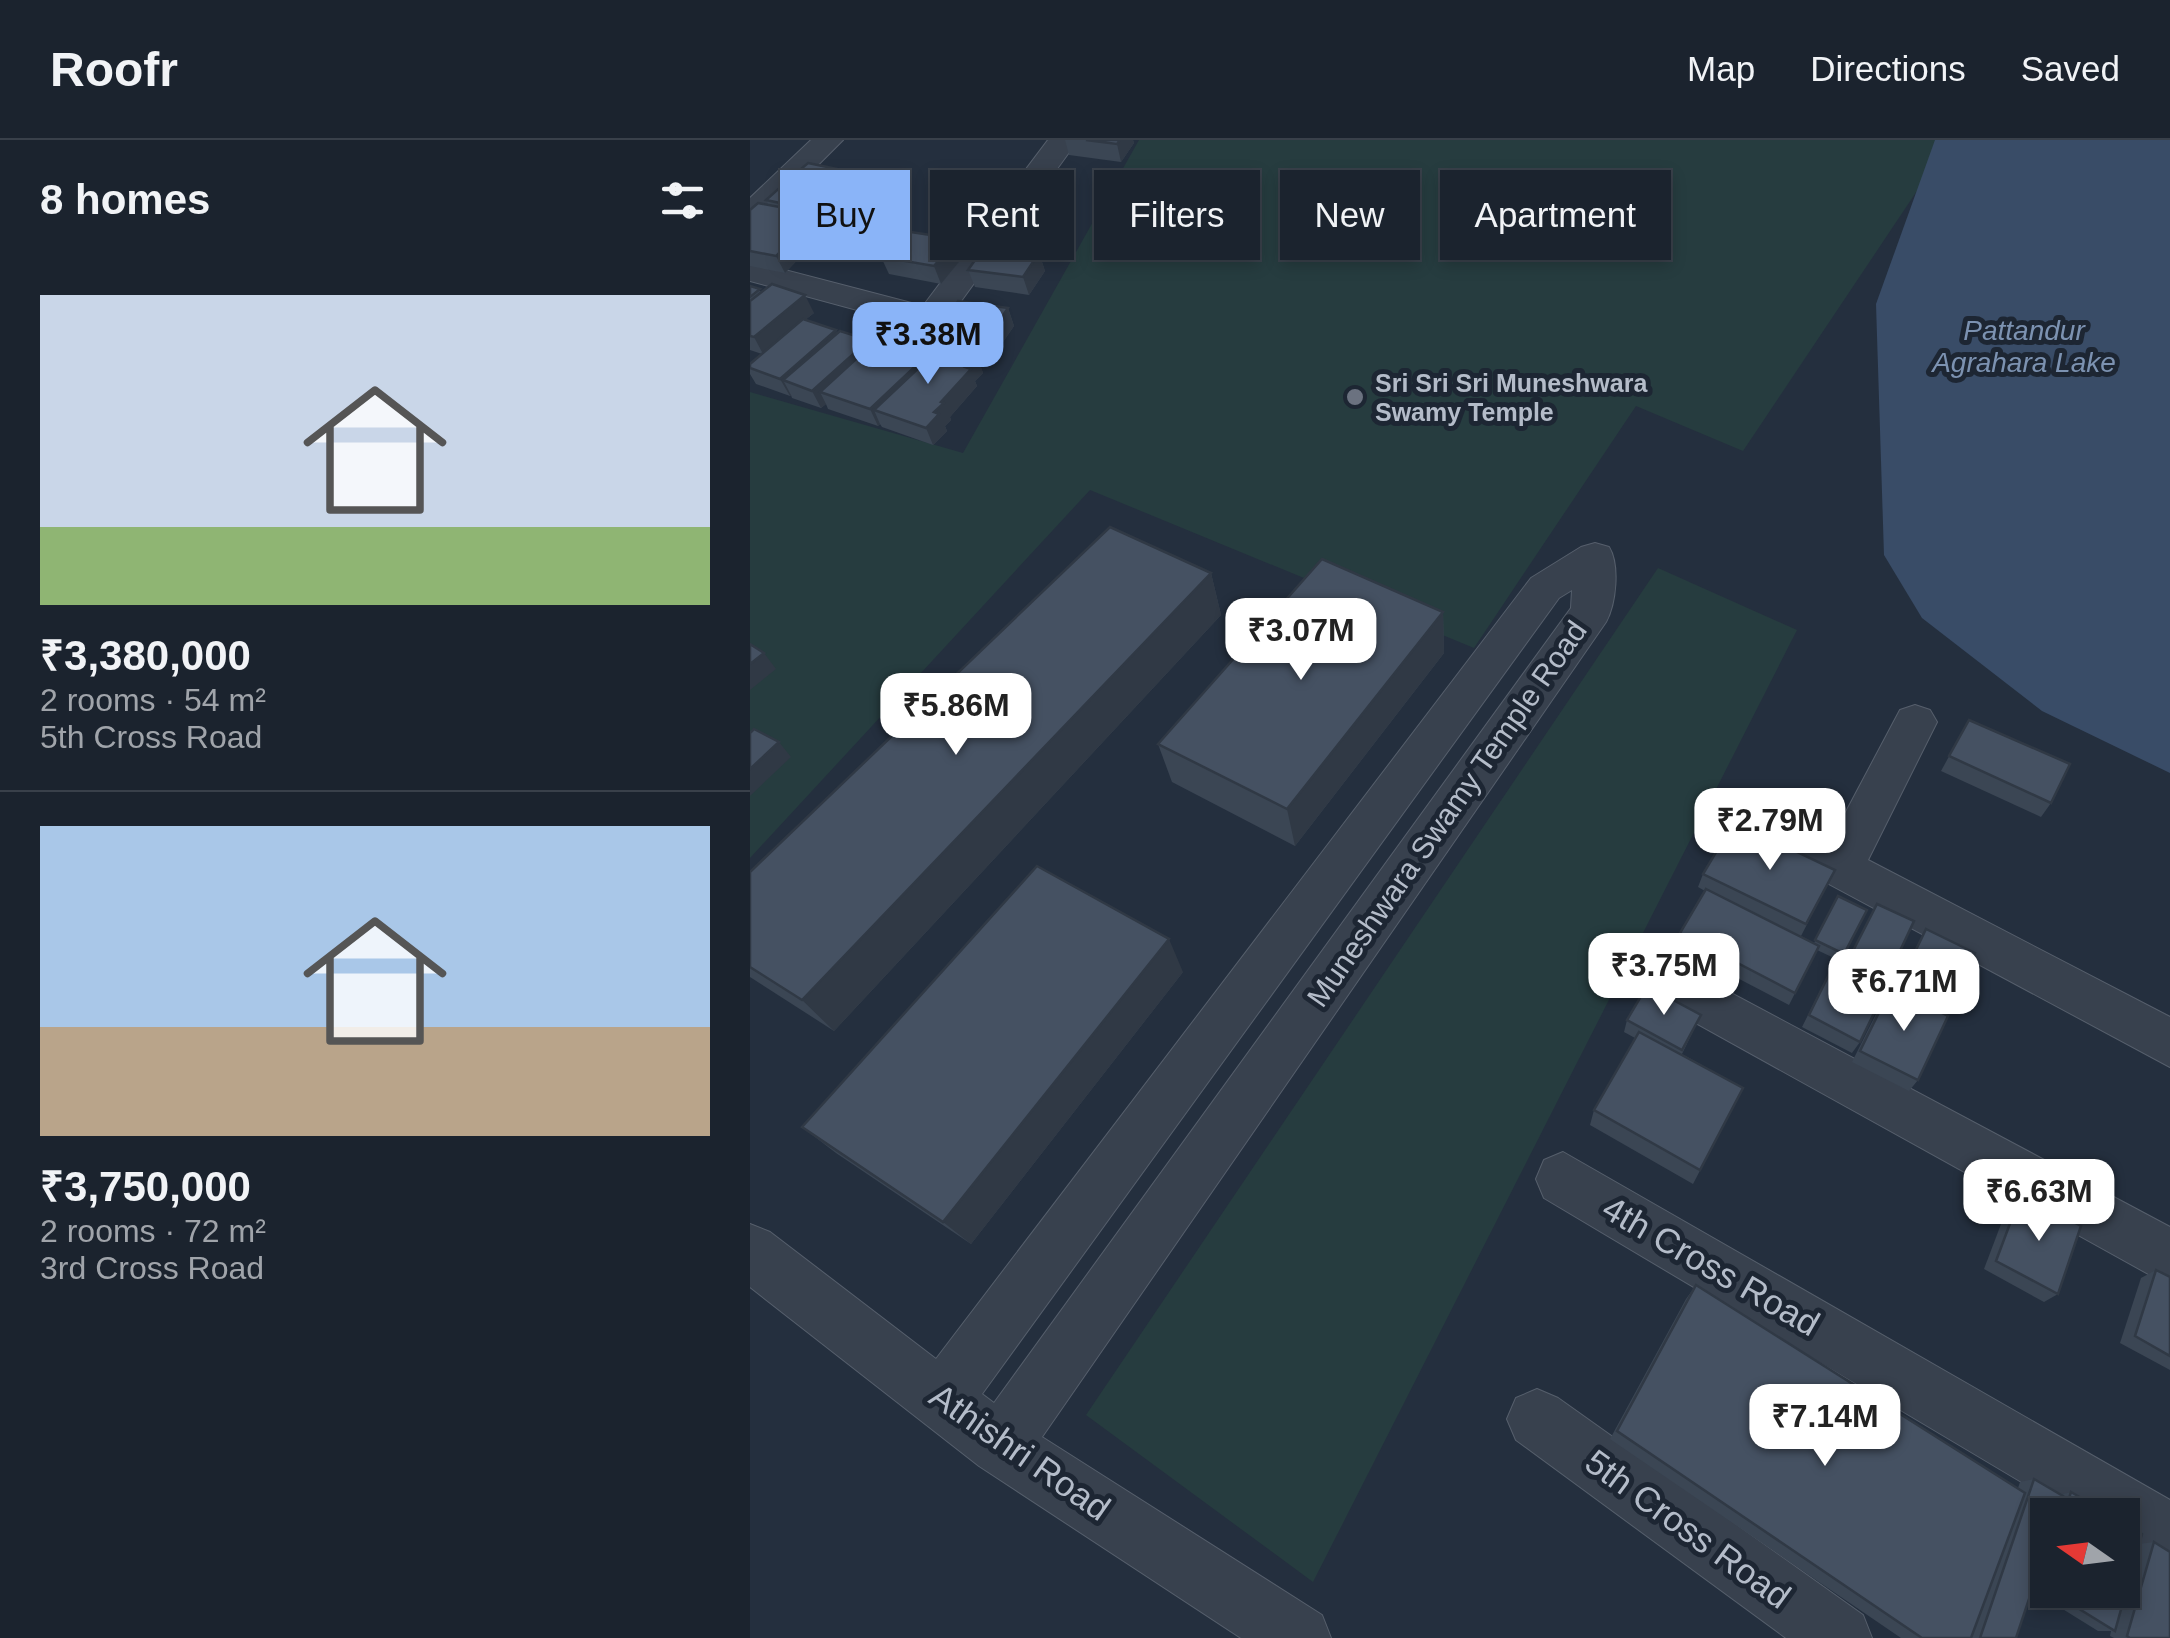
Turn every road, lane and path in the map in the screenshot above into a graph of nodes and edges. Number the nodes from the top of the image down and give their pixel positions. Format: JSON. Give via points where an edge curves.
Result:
{"nodes":[{"id":1,"x":828,"y":140,"type":"edge"},
{"id":2,"x":1062,"y":140,"type":"edge"},
{"id":3,"x":750,"y":215,"type":"edge"},
{"id":4,"x":750,"y":271,"type":"edge"},
{"id":5,"x":1914,"y":722,"type":"dead end"},
{"id":6,"x":1735,"y":812,"type":"dead end"},
{"id":7,"x":1840,"y":868,"type":"junction"},
{"id":8,"x":1656,"y":976,"type":"dead end"},
{"id":9,"x":2170,"y":1043,"type":"edge"},
{"id":10,"x":1563,"y":1179,"type":"dead end"},
{"id":11,"x":750,"y":1252,"type":"edge"},
{"id":12,"x":2170,"y":1258,"type":"edge"},
{"id":13,"x":942,"y":1399,"type":"junction"},
{"id":14,"x":1537,"y":1420,"type":"dead end"},
{"id":15,"x":1000,"y":1445,"type":"junction"},
{"id":16,"x":2170,"y":1535,"type":"edge"},
{"id":17,"x":1299,"y":1638,"type":"edge"},
{"id":18,"x":1840,"y":1638,"type":"edge"}],
"edges":[{"from":1,"to":3,"type":"street"},
{"from":2,"to":4,"type":"street","via":[[931,320]]},
{"from":5,"to":7,"type":"street"},
{"from":6,"to":7,"type":"street"},
{"from":7,"to":9,"type":"street"},
{"from":8,"to":12,"type":"street"},
{"from":10,"to":16,"type":"street","name":"4th Cross Road"},
{"from":11,"to":13,"type":"street","name":"Athishri Road"},
{"from":13,"to":15,"type":"street","name":"Athishri Road"},
{"from":13,"to":15,"type":"street","name":"Muneshwara Swamy Temple Road","via":[[1546,588],[1595,557],[1591,612]]},
{"from":14,"to":18,"type":"street","name":"5th Cross Road"},
{"from":15,"to":17,"type":"street","name":"Athishri Road"}]}
